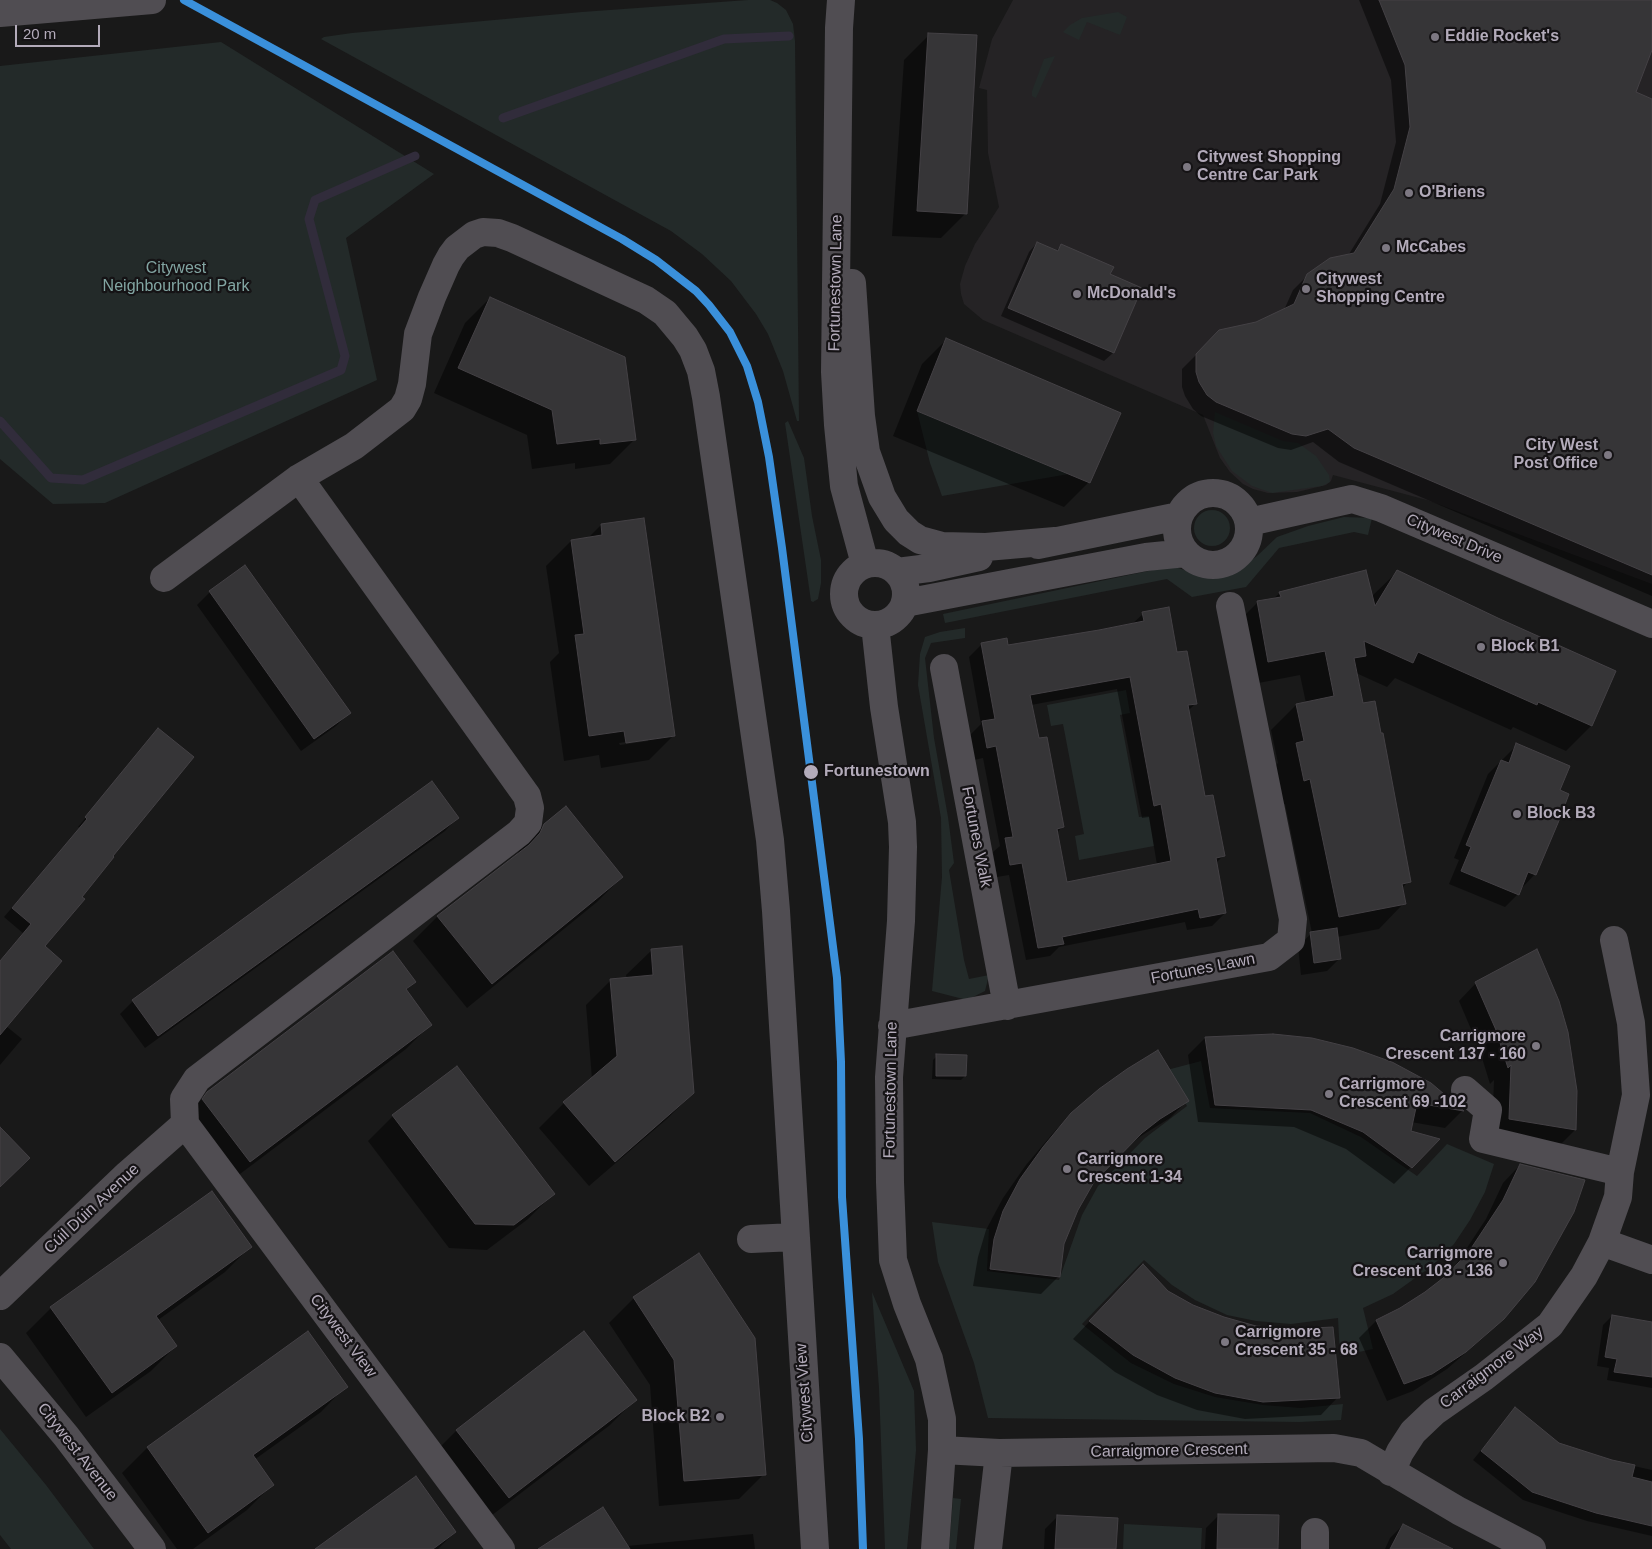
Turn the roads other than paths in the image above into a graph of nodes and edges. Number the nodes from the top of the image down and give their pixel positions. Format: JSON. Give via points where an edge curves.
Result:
{"nodes":[{"id":1,"x":152,"y":0,"type":"edge"},
{"id":2,"x":841,"y":0,"type":"edge"},
{"id":3,"x":0,"y":13,"type":"edge"},
{"id":4,"x":837,"y":212,"type":"junction"},
{"id":5,"x":299,"y":478,"type":"junction"},
{"id":6,"x":1180,"y":516,"type":"junction"},
{"id":7,"x":1249,"y":522,"type":"junction"},
{"id":8,"x":1055,"y":541,"type":"junction"},
{"id":9,"x":1186,"y":553,"type":"junction"},
{"id":10,"x":865,"y":564,"type":"junction"},
{"id":11,"x":897,"y":572,"type":"junction"},
{"id":12,"x":164,"y":578,"type":"dead end"},
{"id":13,"x":905,"y":603,"type":"junction"},
{"id":14,"x":1230,"y":606,"type":"dead end"},
{"id":15,"x":1652,"y":624,"type":"edge"},
{"id":16,"x":875,"y":625,"type":"junction"},
{"id":17,"x":944,"y":668,"type":"dead end"},
{"id":18,"x":1614,"y":940,"type":"dead end"},
{"id":19,"x":1007,"y":1006,"type":"junction"},
{"id":20,"x":892,"y":1026,"type":"junction"},
{"id":21,"x":1465,"y":1090,"type":"dead end"},
{"id":22,"x":185,"y":1124,"type":"junction"},
{"id":23,"x":1620,"y":1172,"type":"junction"},
{"id":24,"x":795,"y":1237,"type":"junction"},
{"id":25,"x":751,"y":1239,"type":"dead end"},
{"id":26,"x":1602,"y":1242,"type":"junction"},
{"id":27,"x":1652,"y":1260,"type":"edge"},
{"id":28,"x":0,"y":1296,"type":"edge"},
{"id":29,"x":0,"y":1357,"type":"edge"},
{"id":30,"x":942,"y":1450,"type":"junction"},
{"id":31,"x":999,"y":1453,"type":"junction"},
{"id":32,"x":1390,"y":1472,"type":"junction"},
{"id":33,"x":152,"y":1549,"type":"edge"},
{"id":34,"x":501,"y":1549,"type":"edge"},
{"id":35,"x":815,"y":1549,"type":"edge"},
{"id":36,"x":934,"y":1549,"type":"edge"},
{"id":37,"x":988,"y":1549,"type":"edge"},
{"id":38,"x":1532,"y":1549,"type":"edge"}],
"edges":[{"from":1,"to":3,"type":"street"},
{"from":2,"to":4,"type":"street","name":"Fortunestown Lane"},
{"from":4,"to":8,"type":"street","via":[[850,246],[866,452],[888,510],[909,533],[942,546],[986,547]]},
{"from":4,"to":10,"type":"street","name":"Fortunestown Lane","via":[[835,372],[838,425],[844,486]]},
{"from":5,"to":12,"type":"street","name":"Citywest View"},
{"from":5,"to":22,"type":"street","via":[[527,796],[530,808],[528,823],[197,1078],[184,1099]]},
{"from":5,"to":24,"type":"street","name":"Citywest View","via":[[354,446],[402,409],[412,384],[418,334],[432,298],[451,256],[474,235],[498,232],[646,300],[665,313],[685,337],[701,371],[706,397],[770,840]]},
{"from":6,"to":7,"type":"street","via":[[1193,498],[1216,493],[1237,502]]},
{"from":6,"to":8,"type":"street"},
{"from":6,"to":9,"type":"street","via":[[1178,536]]},
{"from":7,"to":9,"type":"street","via":[[1245,545],[1229,561],[1218,565],[1206,564]]},
{"from":7,"to":15,"type":"street","name":"Citywest Drive","via":[[1352,498]]},
{"from":8,"to":11,"type":"street"},
{"from":9,"to":13,"type":"street","via":[[1146,557]]},
{"from":10,"to":11,"type":"street","via":[[882,563]]},
{"from":10,"to":16,"type":"street","via":[[849,575],[843,594],[849,612],[856,619]]},
{"from":11,"to":13,"type":"street","via":[[905,586]]},
{"from":13,"to":16,"type":"street","via":[[894,619]]},
{"from":14,"to":19,"type":"street","name":"Fortunes Lawn","via":[[1293,918],[1291,940],[1268,957]]},
{"from":16,"to":20,"type":"street","name":"Fortunestown Lane","via":[[902,822],[901,921]]},
{"from":17,"to":19,"type":"street","name":"Fortunes Walk"},
{"from":18,"to":23,"type":"street","name":"Carraigmore Way","via":[[1631,1023],[1636,1095]]},
{"from":19,"to":20,"type":"street","name":"Fortunes Lawn"},
{"from":20,"to":30,"type":"street","name":"Fortunestown Lane","via":[[889,1096],[893,1260],[906,1304],[929,1360],[942,1419]]},
{"from":21,"to":23,"type":"street","via":[[1488,1110],[1483,1140]]},
{"from":22,"to":28,"type":"street","name":"Cúil Dúin Avenue"},
{"from":22,"to":34,"type":"street","name":"Citywest View"},
{"from":23,"to":26,"type":"street","name":"Carraigmore Way","via":[[1618,1197]]},
{"from":24,"to":25,"type":"street"},
{"from":24,"to":35,"type":"street","name":"Citywest View"},
{"from":26,"to":27,"type":"street"},
{"from":26,"to":32,"type":"street","name":"Carraigmore Way","via":[[1584,1276],[1550,1325],[1412,1432]]},
{"from":29,"to":33,"type":"street","name":"Citywest Avenue","via":[[66,1436]]},
{"from":30,"to":31,"type":"street","name":"Carraigmore Crescent"},
{"from":30,"to":36,"type":"street","name":"Fortunestown Lane"},
{"from":31,"to":32,"type":"street","name":"Carraigmore Crescent","via":[[1334,1448],[1361,1453]]},
{"from":31,"to":37,"type":"street"},
{"from":32,"to":38,"type":"street","name":"Carraigmore Crescent"}]}
